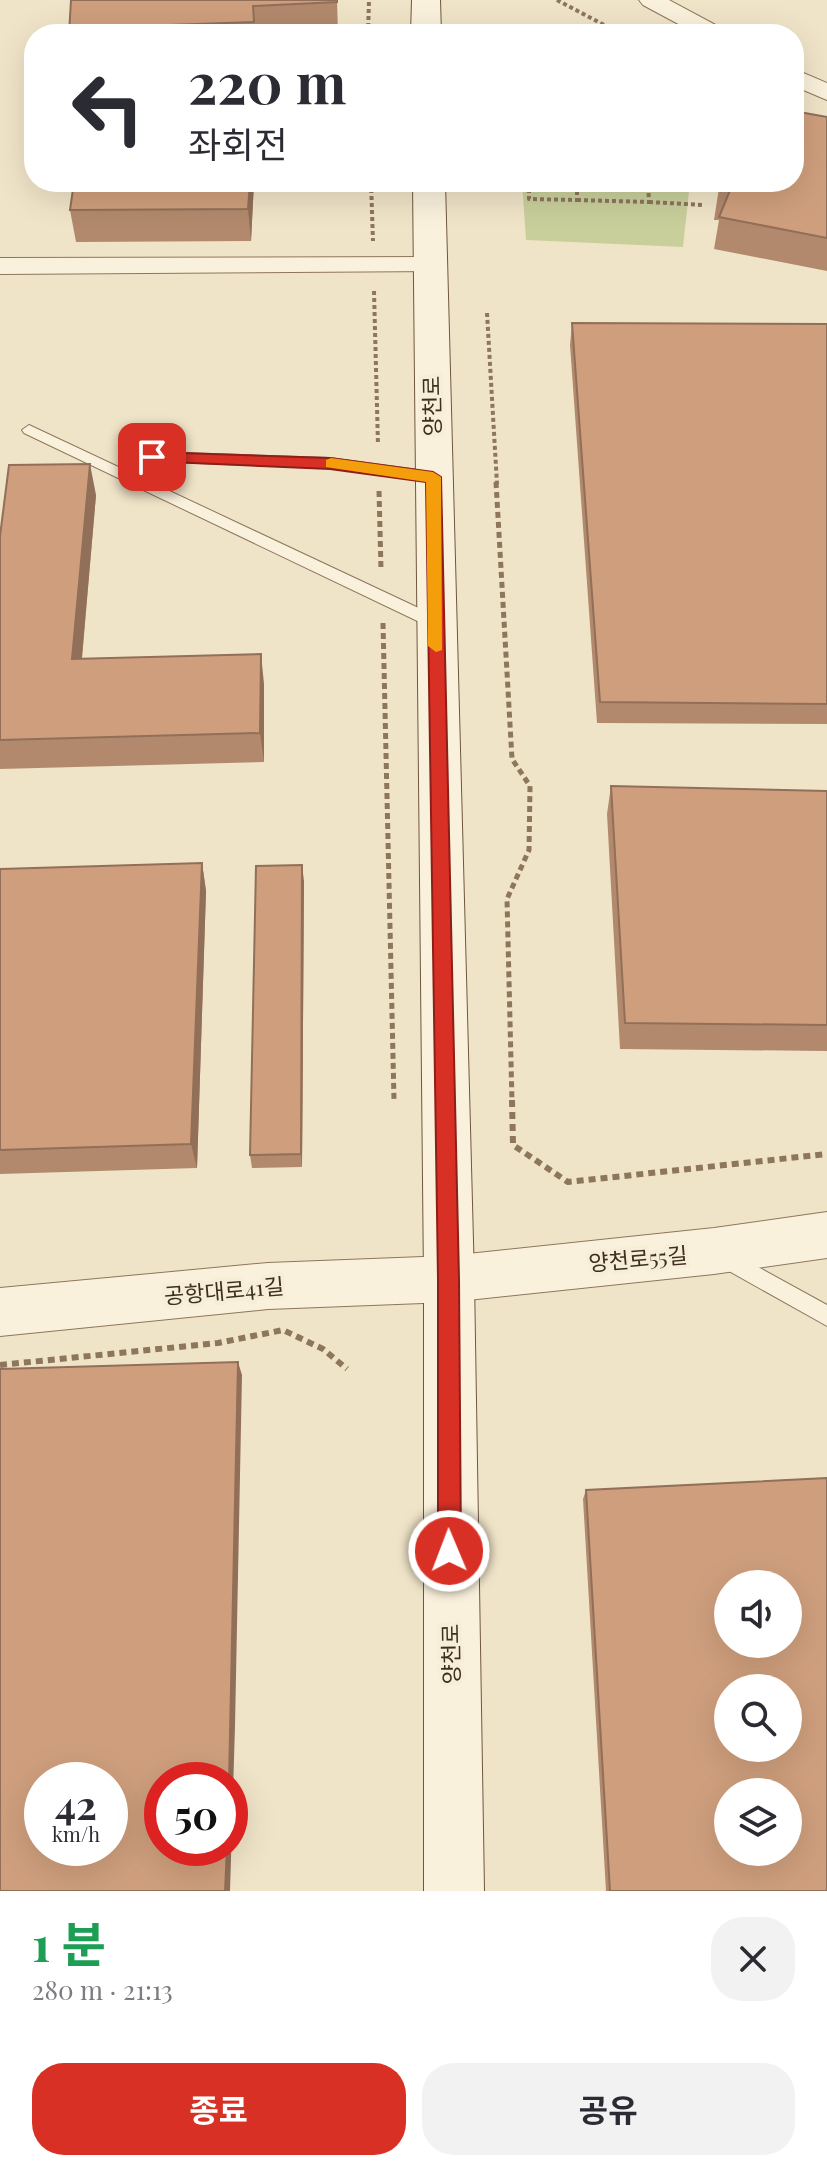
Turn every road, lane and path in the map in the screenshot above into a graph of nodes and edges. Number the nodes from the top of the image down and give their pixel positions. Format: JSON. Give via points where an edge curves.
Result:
{"nodes":[{"id":1,"x":369,"y":0,"type":"edge"},
{"id":2,"x":426,"y":0,"type":"edge"},
{"id":3,"x":557,"y":0,"type":"edge"},
{"id":4,"x":651,"y":0,"type":"edge"},
{"id":5,"x":368,"y":24,"type":"edge"},
{"id":6,"x":426,"y":24,"type":"edge"},
{"id":7,"x":602,"y":24,"type":"edge"},
{"id":8,"x":696,"y":24,"type":"edge"},
{"id":9,"x":804,"y":81,"type":"edge"},
{"id":10,"x":827,"y":93,"type":"edge"},
{"id":11,"x":371,"y":192,"type":"edge"},
{"id":12,"x":429,"y":192,"type":"edge"},
{"id":13,"x":529,"y":192,"type":"edge"},
{"id":14,"x":577,"y":192,"type":"edge"},
{"id":15,"x":648,"y":192,"type":"edge"},
{"id":16,"x":577,"y":200,"type":"junction"},
{"id":17,"x":649,"y":202,"type":"junction"},
{"id":18,"x":704,"y":205,"type":"dead end"},
{"id":19,"x":374,"y":265,"type":"junction"},
{"id":20,"x":430,"y":265,"type":"junction"},
{"id":21,"x":0,"y":266,"type":"edge"},
{"id":22,"x":487,"y":313,"type":"dead end"},
{"id":23,"x":29,"y":430,"type":"dead end"},
{"id":24,"x":152,"y":457,"type":"dead end"},
{"id":25,"x":379,"y":470,"type":"junction"},
{"id":26,"x":433,"y":477,"type":"junction"},
{"id":27,"x":382,"y":598,"type":"junction"},
{"id":28,"x":436,"y":623,"type":"junction"},
{"id":29,"x":394,"y":1100,"type":"dead end"},
{"id":30,"x":827,"y":1154,"type":"edge"},
{"id":31,"x":827,"y":1235,"type":"edge"},
{"id":32,"x":714,"y":1251,"type":"junction"},
{"id":33,"x":449,"y":1279,"type":"junction"},
{"id":34,"x":0,"y":1312,"type":"edge"},
{"id":35,"x":827,"y":1316,"type":"edge"},
{"id":36,"x":0,"y":1365,"type":"edge"},
{"id":37,"x":347,"y":1369,"type":"dead end"},
{"id":38,"x":454,"y":1891,"type":"edge"}],
"edges":[{"from":1,"to":5,"type":"path"},
{"from":2,"to":6,"type":"main road"},
{"from":3,"to":7,"type":"path"},
{"from":4,"to":8,"type":"street"},
{"from":9,"to":10,"type":"street"},
{"from":11,"to":19,"type":"path"},
{"from":12,"to":20,"type":"main road","name":"양천로"},
{"from":13,"to":16,"type":"path","via":[[529,199]]},
{"from":14,"to":16,"type":"path"},
{"from":15,"to":17,"type":"path"},
{"from":16,"to":17,"type":"path"},
{"from":17,"to":18,"type":"path"},
{"from":19,"to":20,"type":"street"},
{"from":19,"to":21,"type":"street"},
{"from":19,"to":25,"type":"path"},
{"from":20,"to":26,"type":"main road","name":"양천로"},
{"from":22,"to":30,"type":"path","via":[[512,759],[530,786],[529,850],[507,899],[513,1145],[568,1182]]},
{"from":23,"to":27,"type":"lane"},
{"from":24,"to":25,"type":"lane","via":[[330,463]]},
{"from":25,"to":26,"type":"lane"},
{"from":25,"to":27,"type":"path"},
{"from":26,"to":28,"type":"main road","name":"양천로"},
{"from":27,"to":28,"type":"lane"},
{"from":27,"to":29,"type":"path"},
{"from":28,"to":33,"type":"main road","name":"양천로"},
{"from":31,"to":32,"type":"main road","name":"양천로55길"},
{"from":32,"to":33,"type":"main road","name":"양천로55길"},
{"from":32,"to":35,"type":"lane"},
{"from":33,"to":34,"type":"main road","name":"공항대로41길","via":[[268,1286]]},
{"from":33,"to":38,"type":"main road","name":"양천로"},
{"from":36,"to":37,"type":"path","via":[[218,1343],[283,1330],[323,1349]]}]}
